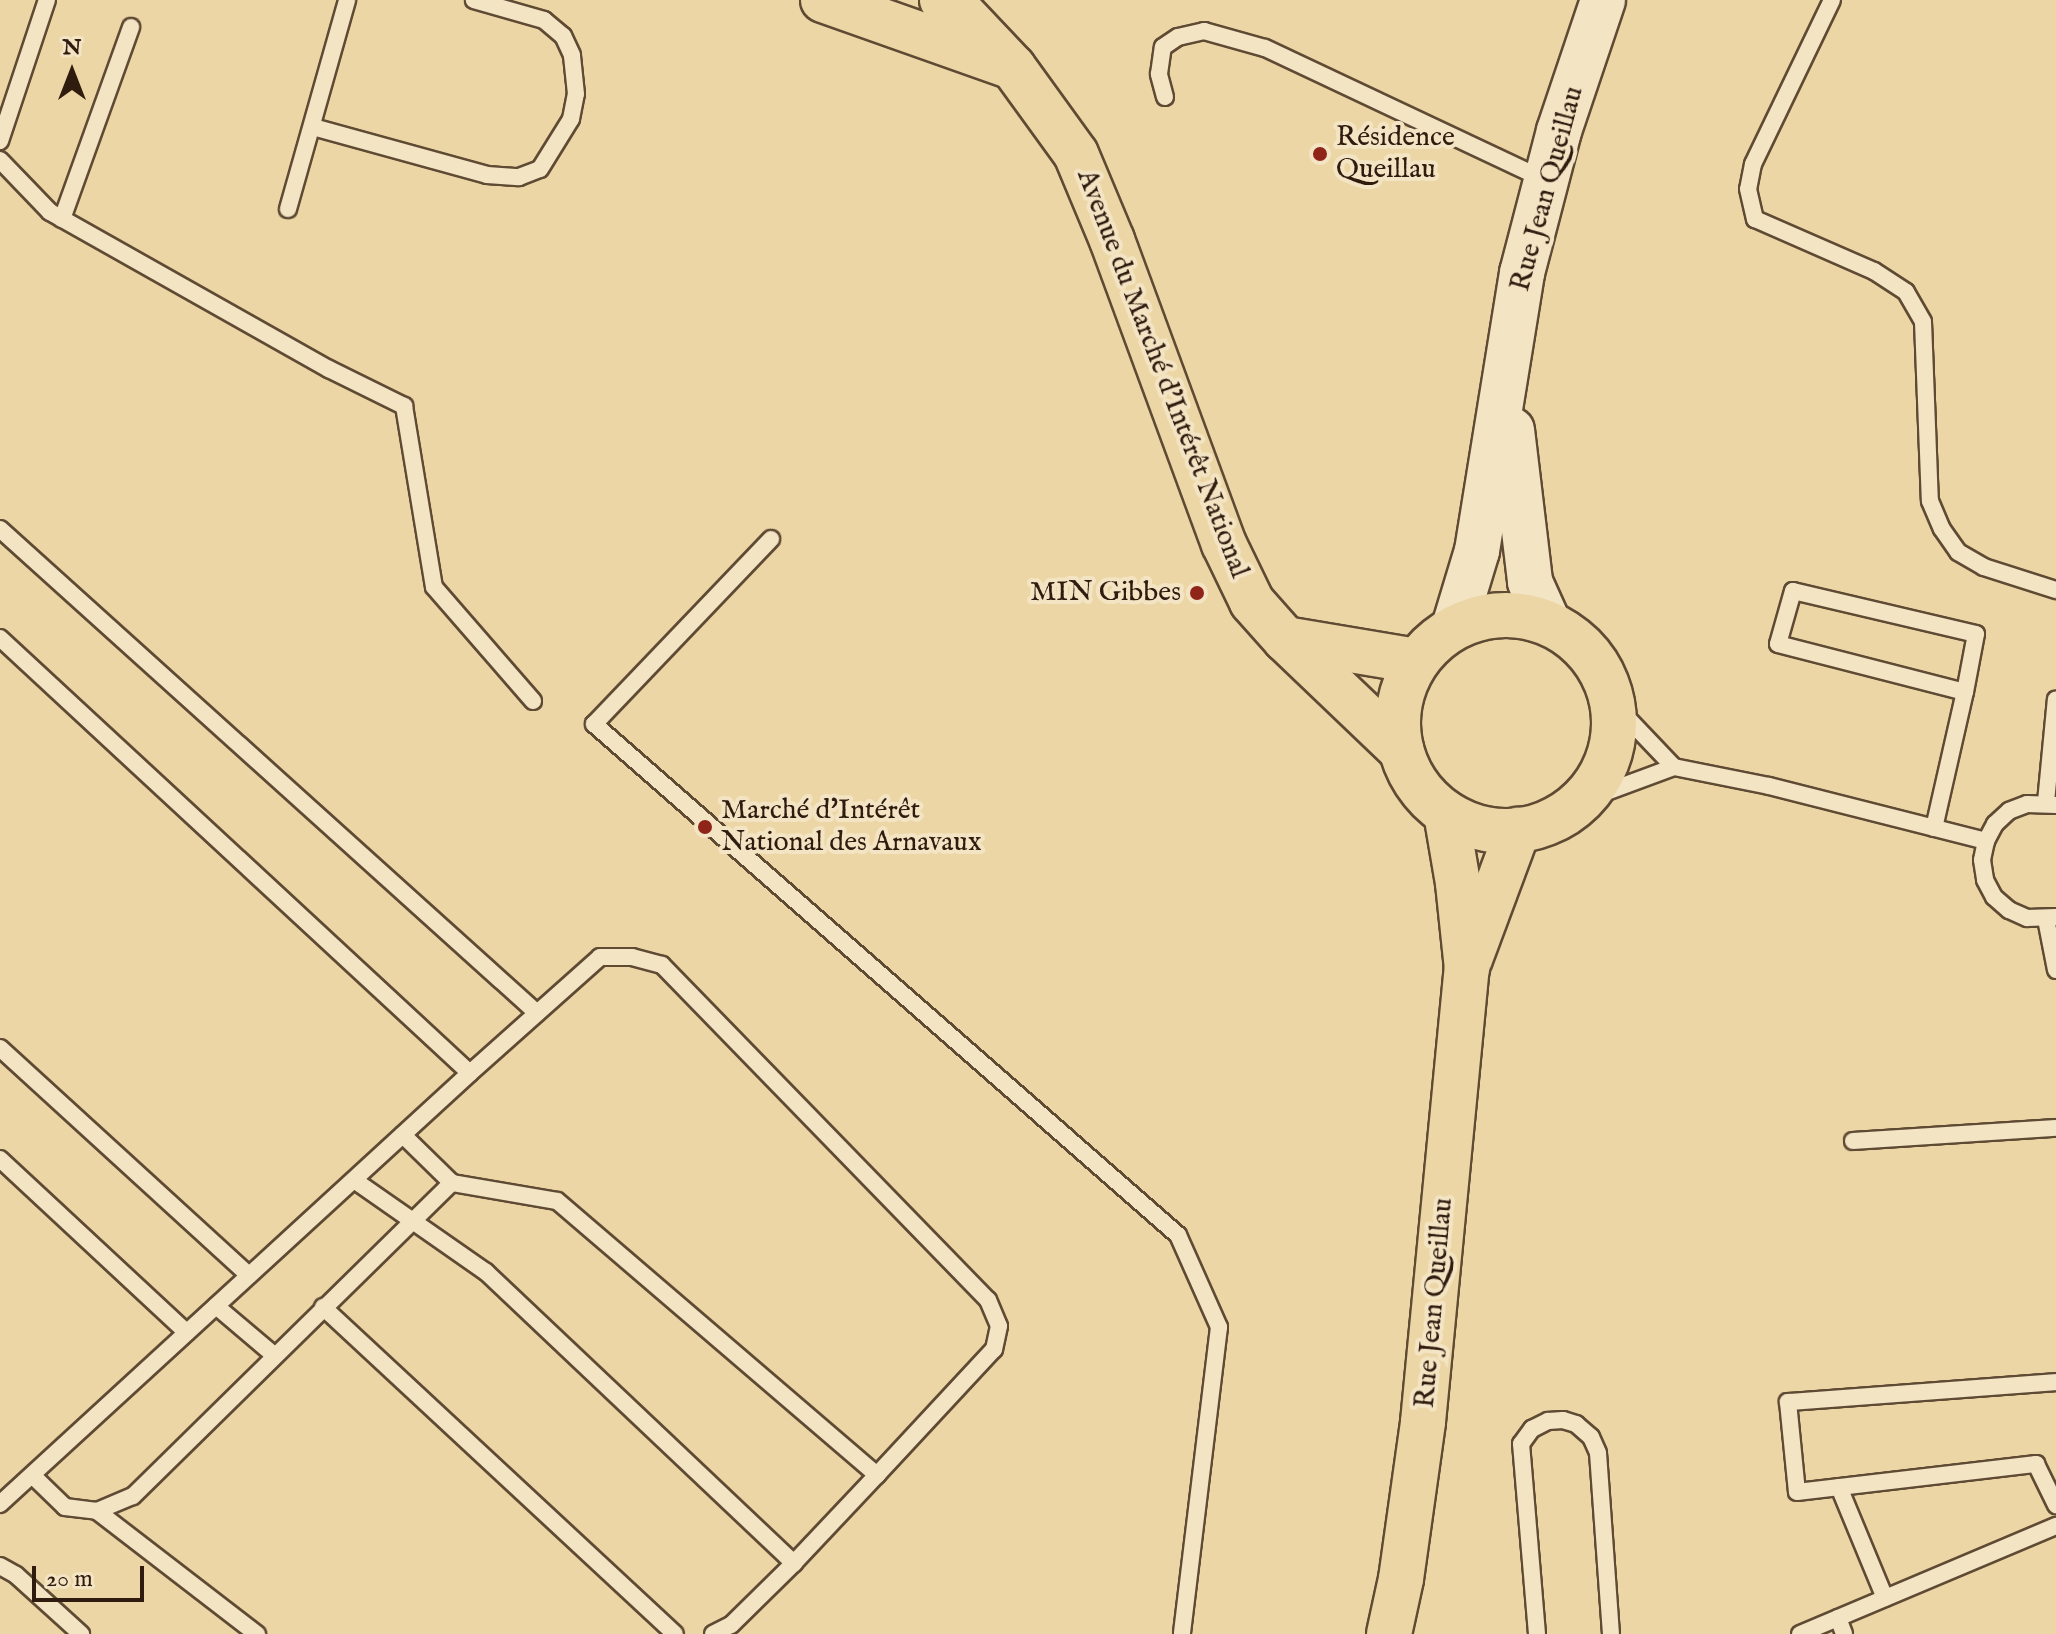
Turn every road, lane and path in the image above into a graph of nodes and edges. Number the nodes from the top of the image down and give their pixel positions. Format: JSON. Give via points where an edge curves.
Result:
{"nodes":[{"id":1,"x":47,"y":0,"type":"edge"},
{"id":2,"x":347,"y":0,"type":"edge"},
{"id":3,"x":474,"y":0,"type":"edge"},
{"id":4,"x":823,"y":0,"type":"edge"},
{"id":5,"x":942,"y":0,"type":"edge"},
{"id":6,"x":1603,"y":0,"type":"edge"},
{"id":7,"x":1832,"y":0,"type":"edge"},
{"id":8,"x":131,"y":27,"type":"dead end"},
{"id":9,"x":1013,"y":67,"type":"junction"},
{"id":10,"x":1165,"y":97,"type":"dead end"},
{"id":11,"x":313,"y":127,"type":"junction"},
{"id":12,"x":0,"y":141,"type":"edge"},
{"id":13,"x":0,"y":160,"type":"edge"},
{"id":14,"x":1546,"y":181,"type":"junction"},
{"id":15,"x":288,"y":209,"type":"dead end"},
{"id":16,"x":62,"y":219,"type":"junction"},
{"id":17,"x":1506,"y":380,"type":"junction"},
{"id":18,"x":0,"y":529,"type":"edge"},
{"id":19,"x":771,"y":539,"type":"dead end"},
{"id":20,"x":2056,"y":590,"type":"edge"},
{"id":21,"x":1548,"y":622,"type":"junction"},
{"id":22,"x":1454,"y":627,"type":"junction"},
{"id":23,"x":0,"y":638,"type":"edge"},
{"id":24,"x":1285,"y":639,"type":"junction"},
{"id":25,"x":1416,"y":661,"type":"junction"},
{"id":26,"x":1965,"y":692,"type":"junction"},
{"id":27,"x":2056,"y":699,"type":"edge"},
{"id":28,"x":533,"y":701,"type":"dead end"},
{"id":29,"x":1613,"y":703,"type":"junction"},
{"id":30,"x":1401,"y":750,"type":"junction"},
{"id":31,"x":1674,"y":767,"type":"junction"},
{"id":32,"x":1582,"y":801,"type":"junction"},
{"id":33,"x":2051,"y":803,"type":"edge"},
{"id":34,"x":1446,"y":813,"type":"junction"},
{"id":35,"x":1934,"y":828,"type":"junction"},
{"id":36,"x":1518,"y":830,"type":"junction"},
{"id":37,"x":1986,"y":841,"type":"junction"},
{"id":38,"x":2051,"y":918,"type":"edge"},
{"id":39,"x":1467,"y":969,"type":"junction"},
{"id":40,"x":2056,"y":970,"type":"edge"},
{"id":41,"x":537,"y":1013,"type":"junction"},
{"id":42,"x":0,"y":1048,"type":"edge"},
{"id":43,"x":470,"y":1073,"type":"junction"},
{"id":44,"x":2056,"y":1128,"type":"edge"},
{"id":45,"x":403,"y":1135,"type":"junction"},
{"id":46,"x":1853,"y":1141,"type":"dead end"},
{"id":47,"x":0,"y":1159,"type":"edge"},
{"id":48,"x":354,"y":1180,"type":"junction"},
{"id":49,"x":452,"y":1183,"type":"junction"},
{"id":50,"x":411,"y":1220,"type":"junction"},
{"id":51,"x":249,"y":1275,"type":"junction"},
{"id":52,"x":216,"y":1306,"type":"junction"},
{"id":53,"x":323,"y":1307,"type":"junction"},
{"id":54,"x":187,"y":1333,"type":"junction"},
{"id":55,"x":274,"y":1355,"type":"junction"},
{"id":56,"x":2056,"y":1382,"type":"edge"},
{"id":57,"x":32,"y":1475,"type":"junction"},
{"id":58,"x":877,"y":1475,"type":"junction"},
{"id":59,"x":1839,"y":1487,"type":"junction"},
{"id":60,"x":0,"y":1504,"type":"edge"},
{"id":61,"x":2056,"y":1505,"type":"edge"},
{"id":62,"x":97,"y":1511,"type":"junction"},
{"id":63,"x":2056,"y":1526,"type":"edge"},
{"id":64,"x":794,"y":1563,"type":"junction"},
{"id":65,"x":0,"y":1566,"type":"edge"},
{"id":66,"x":1885,"y":1598,"type":"junction"},
{"id":67,"x":1841,"y":1626,"type":"edge"},
{"id":68,"x":81,"y":1634,"type":"edge"},
{"id":69,"x":257,"y":1634,"type":"edge"},
{"id":70,"x":675,"y":1634,"type":"edge"},
{"id":71,"x":713,"y":1634,"type":"edge"},
{"id":72,"x":1182,"y":1634,"type":"edge"},
{"id":73,"x":1389,"y":1634,"type":"edge"},
{"id":74,"x":1537,"y":1634,"type":"edge"},
{"id":75,"x":1611,"y":1634,"type":"edge"},
{"id":76,"x":1800,"y":1634,"type":"edge"}],
"edges":[{"from":1,"to":12,"type":"lane"},
{"from":2,"to":11,"type":"lane"},
{"from":3,"to":11,"type":"lane","via":[[544,20],[563,36],[572,55],[576,94],[571,119],[540,169],[519,177],[487,175]]},
{"from":4,"to":9,"type":"main road"},
{"from":5,"to":9,"type":"main road","name":"Avenue du Marché d'Intérêt National","via":[[959,10]]},
{"from":6,"to":14,"type":"main road","name":"Rue Jean Queillau"},
{"from":7,"to":20,"type":"lane","via":[[1753,164],[1748,189],[1755,219],[1874,271],[1906,292],[1923,322],[1930,501],[1942,529],[1958,552],[1984,567]]},
{"from":8,"to":16,"type":"lane"},
{"from":9,"to":24,"type":"main road","name":"Avenue du Marché d'Intérêt National","via":[[1076,154],[1224,544],[1252,602]]},
{"from":10,"to":14,"type":"lane","via":[[1159,74],[1163,47],[1204,31],[1265,48]]},
{"from":11,"to":15,"type":"lane"},
{"from":13,"to":16,"type":"lane"},
{"from":14,"to":17,"type":"main road","name":"Rue Jean Queillau","via":[[1522,273]]},
{"from":16,"to":28,"type":"lane","via":[[404,406],[434,587]]},
{"from":17,"to":21,"type":"main road","name":"Rue Jean Queillau","via":[[1530,582]]},
{"from":17,"to":22,"type":"main road","name":"Rue Jean Queillau","via":[[1477,551]]},
{"from":18,"to":41,"type":"lane"},
{"from":19,"to":72,"type":"lane","via":[[594,724],[1178,1235],[1219,1327]]},
{"from":21,"to":22,"type":"main road","via":[[1510,614]]},
{"from":21,"to":29,"type":"main road","via":[[1597,663]]},
{"from":22,"to":25,"type":"main road"},
{"from":23,"to":43,"type":"lane"},
{"from":24,"to":25,"type":"main road"},
{"from":24,"to":30,"type":"main road","name":"Avenue du Marché d'Intérêt National"},
{"from":25,"to":30,"type":"main road","via":[[1399,704]]},
{"from":26,"to":26,"type":"lane","via":[[1976,634],[1793,591],[1778,644]]},
{"from":26,"to":35,"type":"lane"},
{"from":27,"to":33,"type":"lane"},
{"from":29,"to":31,"type":"lane"},
{"from":29,"to":32,"type":"main road","via":[[1613,745],[1606,766]]},
{"from":30,"to":34,"type":"main road","via":[[1418,786]]},
{"from":31,"to":32,"type":"lane"},
{"from":31,"to":35,"type":"lane"},
{"from":32,"to":36,"type":"main road","via":[[1552,821]]},
{"from":33,"to":37,"type":"lane","via":[[2009,811]]},
{"from":34,"to":36,"type":"main road","via":[[1481,828]]},
{"from":34,"to":39,"type":"main road","name":"Rue Jean Queillau"},
{"from":35,"to":37,"type":"lane"},
{"from":36,"to":39,"type":"main road","name":"Rue Jean Queillau"},
{"from":37,"to":38,"type":"lane","via":[[1982,860],[1994,897],[2027,918]]},
{"from":38,"to":40,"type":"lane"},
{"from":39,"to":73,"type":"main road","name":"Rue Jean Queillau","via":[[1423,1422]]},
{"from":41,"to":43,"type":"lane"},
{"from":41,"to":58,"type":"lane","via":[[600,957],[632,957],[662,965],[988,1300],[999,1326],[994,1349]]},
{"from":42,"to":51,"type":"lane"},
{"from":43,"to":45,"type":"lane"},
{"from":44,"to":46,"type":"lane"},
{"from":45,"to":48,"type":"lane"},
{"from":45,"to":49,"type":"lane"},
{"from":47,"to":54,"type":"lane"},
{"from":48,"to":50,"type":"lane"},
{"from":48,"to":51,"type":"lane"},
{"from":49,"to":50,"type":"lane"},
{"from":49,"to":58,"type":"lane","via":[[557,1201]]},
{"from":50,"to":53,"type":"lane"},
{"from":50,"to":64,"type":"lane","via":[[486,1272]]},
{"from":51,"to":52,"type":"lane"},
{"from":52,"to":54,"type":"lane"},
{"from":52,"to":55,"type":"lane"},
{"from":53,"to":55,"type":"lane"},
{"from":53,"to":70,"type":"lane"},
{"from":54,"to":57,"type":"lane"},
{"from":55,"to":62,"type":"lane","via":[[133,1496]]},
{"from":56,"to":59,"type":"lane","via":[[1788,1402],[1797,1492]]},
{"from":57,"to":60,"type":"lane"},
{"from":57,"to":62,"type":"lane","via":[[65,1507]]},
{"from":58,"to":64,"type":"lane"},
{"from":59,"to":61,"type":"lane","via":[[2036,1464]]},
{"from":59,"to":66,"type":"lane"},
{"from":62,"to":69,"type":"lane"},
{"from":63,"to":66,"type":"lane"},
{"from":64,"to":71,"type":"lane","via":[[731,1625]]},
{"from":65,"to":68,"type":"lane"},
{"from":66,"to":67,"type":"lane"},
{"from":67,"to":76,"type":"lane"},
{"from":74,"to":75,"type":"lane","via":[[1521,1444],[1532,1429],[1563,1420],[1591,1437],[1598,1453]]}]}
